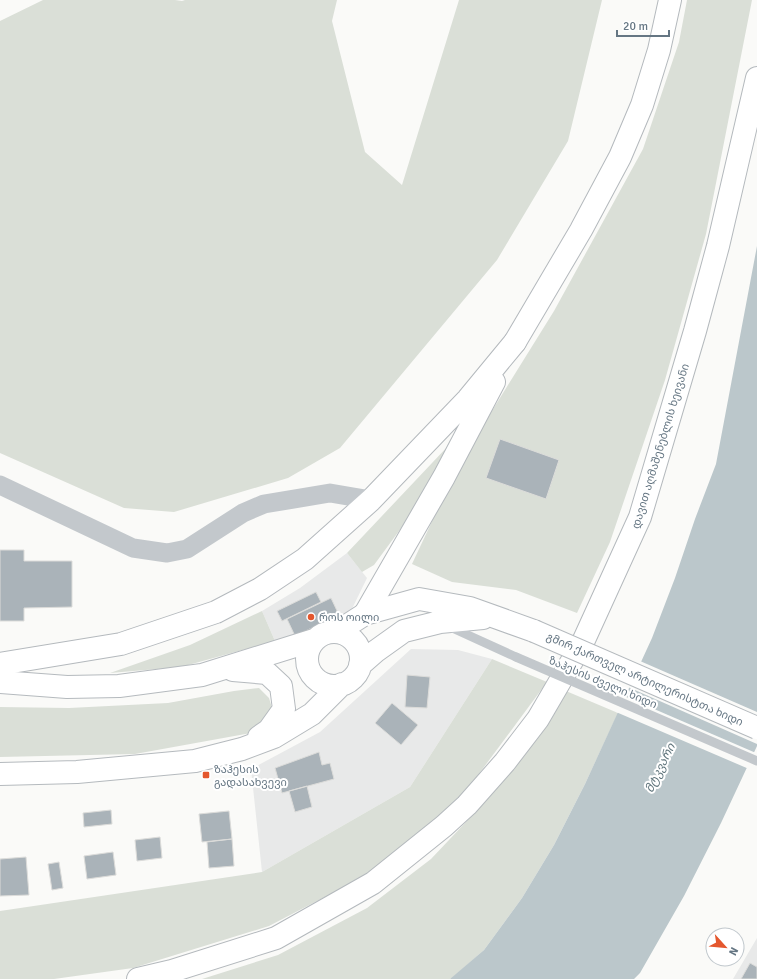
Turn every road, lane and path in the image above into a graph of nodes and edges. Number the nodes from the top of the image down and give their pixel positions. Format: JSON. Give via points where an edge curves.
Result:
{"nodes":[{"id":1,"x":670,"y":0,"type":"edge"},
{"id":2,"x":757,"y":78,"type":"edge"},
{"id":3,"x":515,"y":342,"type":"junction"},
{"id":4,"x":0,"y":485,"type":"edge"},
{"id":5,"x":372,"y":500,"type":"junction"},
{"id":6,"x":365,"y":614,"type":"junction"},
{"id":7,"x":496,"y":617,"type":"junction"},
{"id":8,"x":440,"y":622,"type":"junction"},
{"id":9,"x":337,"y":632,"type":"junction"},
{"id":10,"x":314,"y":640,"type":"junction"},
{"id":11,"x":0,"y":664,"type":"edge"},
{"id":12,"x":360,"y":665,"type":"junction"},
{"id":13,"x":224,"y":669,"type":"junction"},
{"id":14,"x":0,"y":682,"type":"edge"},
{"id":15,"x":342,"y":684,"type":"junction"},
{"id":16,"x":757,"y":728,"type":"edge"},
{"id":17,"x":242,"y":749,"type":"junction"},
{"id":18,"x":757,"y":761,"type":"edge"},
{"id":19,"x":0,"y":774,"type":"edge"},
{"id":20,"x":138,"y":979,"type":"edge"}],
"edges":[{"from":1,"to":3,"type":"main road","via":[[659,50],[642,105],[620,157],[581,230]]},
{"from":2,"to":20,"type":"main road","name":"დავით აღმაშენებლის ხეივანი","via":[[695,331],[640,517],[583,642],[538,719],[467,805],[373,883],[276,938],[172,971]]},
{"from":3,"to":5,"type":"main road","via":[[468,399]]},
{"from":3,"to":6,"type":"main road","via":[[444,477]]},
{"from":4,"to":5,"type":"street","via":[[133,548],[167,553],[187,549],[243,513],[264,504],[330,493]]},
{"from":5,"to":11,"type":"main road","via":[[305,559],[260,589],[216,612],[121,644]]},
{"from":6,"to":7,"type":"main road","via":[[419,599],[470,608]]},
{"from":6,"to":9,"type":"main road"},
{"from":7,"to":8,"type":"main road"},
{"from":7,"to":16,"type":"main road","name":"გმირ ქართველ არტილერისტთა ხიდი","bridge":true},
{"from":8,"to":12,"type":"main road","via":[[404,631]]},
{"from":8,"to":18,"type":"lane","name":"ზაჰესის ძველი ხიდი","bridge":true},
{"from":9,"to":10,"type":"main road","via":[[325,633]]},
{"from":9,"to":12,"type":"main road","via":[[345,634],[356,643],[361,658]]},
{"from":10,"to":13,"type":"main road"},
{"from":10,"to":15,"type":"main road","via":[[307,656],[311,673],[324,684]]},
{"from":12,"to":15,"type":"main road","via":[[353,677]]},
{"from":13,"to":14,"type":"main road","via":[[202,675],[119,686],[67,687]]},
{"from":13,"to":17,"type":"main road","via":[[267,673],[281,686],[284,709],[269,730]]},
{"from":15,"to":17,"type":"main road","via":[[312,714],[274,737]]},
{"from":17,"to":19,"type":"main road","via":[[187,762],[77,772]]}]}
